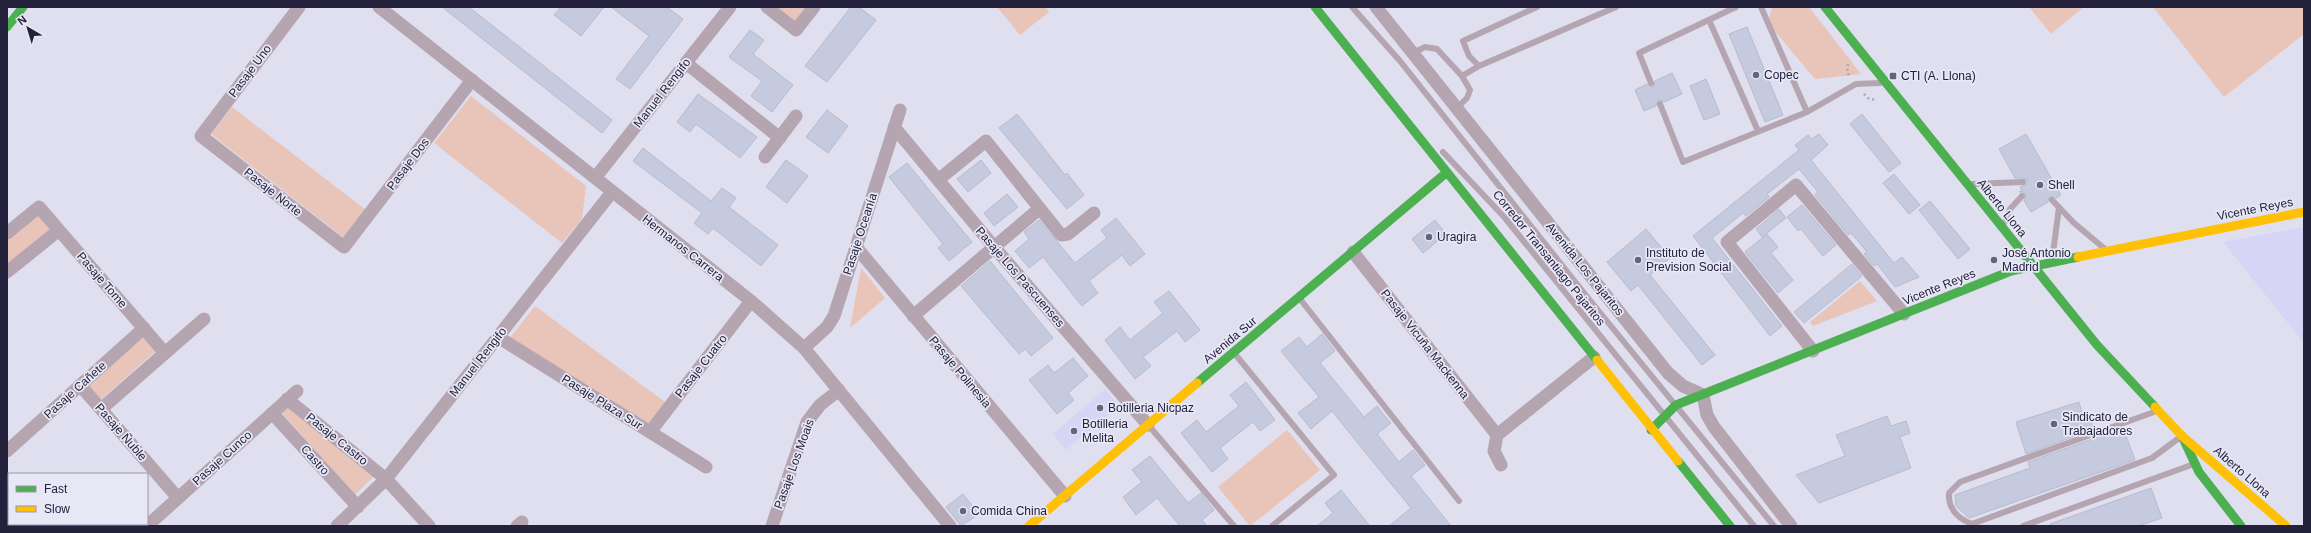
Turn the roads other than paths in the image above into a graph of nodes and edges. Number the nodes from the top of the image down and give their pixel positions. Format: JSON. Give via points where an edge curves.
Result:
{"nodes":[{"id":1,"x":23,"y":7,"type":"edge"},
{"id":2,"x":299,"y":7,"type":"edge"},
{"id":3,"x":379,"y":7,"type":"edge"},
{"id":4,"x":730,"y":7,"type":"edge"},
{"id":5,"x":767,"y":7,"type":"edge"},
{"id":6,"x":814,"y":7,"type":"edge"},
{"id":7,"x":1315,"y":7,"type":"edge"},
{"id":8,"x":1324,"y":7,"type":"edge"},
{"id":9,"x":1352,"y":7,"type":"edge"},
{"id":10,"x":1376,"y":7,"type":"edge"},
{"id":11,"x":1537,"y":7,"type":"edge"},
{"id":12,"x":1616,"y":7,"type":"edge"},
{"id":13,"x":1736,"y":7,"type":"edge"},
{"id":14,"x":1761,"y":7,"type":"edge"},
{"id":15,"x":1825,"y":7,"type":"edge"},
{"id":16,"x":1333,"y":18,"type":"dead end"},
{"id":17,"x":1709,"y":20,"type":"junction"},
{"id":18,"x":7,"y":27,"type":"edge"},
{"id":19,"x":1412,"y":53,"type":"junction"},
{"id":20,"x":686,"y":63,"type":"junction"},
{"id":21,"x":1369,"y":63,"type":"dead end"},
{"id":22,"x":1479,"y":66,"type":"junction"},
{"id":23,"x":1462,"y":76,"type":"junction"},
{"id":24,"x":472,"y":80,"type":"junction"},
{"id":25,"x":1885,"y":82,"type":"junction"},
{"id":26,"x":1651,"y":83,"type":"dead end"},
{"id":27,"x":1660,"y":104,"type":"dead end"},
{"id":28,"x":1456,"y":109,"type":"junction"},
{"id":29,"x":900,"y":110,"type":"dead end"},
{"id":30,"x":1807,"y":112,"type":"junction"},
{"id":31,"x":796,"y":116,"type":"dead end"},
{"id":32,"x":894,"y":127,"type":"junction"},
{"id":33,"x":1758,"y":131,"type":"junction"},
{"id":34,"x":1427,"y":135,"type":"dead end"},
{"id":35,"x":201,"y":136,"type":"joint"},
{"id":36,"x":780,"y":138,"type":"junction"},
{"id":37,"x":1440,"y":148,"type":"dead end"},
{"id":38,"x":765,"y":158,"type":"dead end"},
{"id":39,"x":1446,"y":173,"type":"junction"},
{"id":40,"x":595,"y":178,"type":"junction"},
{"id":41,"x":938,"y":180,"type":"junction"},
{"id":42,"x":2023,"y":182,"type":"dead end"},
{"id":43,"x":1967,"y":185,"type":"junction"},
{"id":44,"x":612,"y":192,"type":"junction"},
{"id":45,"x":2022,"y":196,"type":"dead end"},
{"id":46,"x":2052,"y":200,"type":"dead end"},
{"id":47,"x":2059,"y":207,"type":"junction"},
{"id":48,"x":1039,"y":209,"type":"junction"},
{"id":49,"x":2304,"y":212,"type":"edge"},
{"id":50,"x":1094,"y":213,"type":"dead end"},
{"id":51,"x":59,"y":230,"type":"junction"},
{"id":52,"x":2005,"y":232,"type":"junction"},
{"id":53,"x":7,"y":233,"type":"edge"},
{"id":54,"x":344,"y":247,"type":"joint"},
{"id":55,"x":994,"y":247,"type":"junction"},
{"id":56,"x":856,"y":248,"type":"junction"},
{"id":57,"x":2109,"y":251,"type":"junction"},
{"id":58,"x":1353,"y":252,"type":"junction"},
{"id":59,"x":2051,"y":262,"type":"junction"},
{"id":60,"x":2032,"y":266,"type":"junction"},
{"id":61,"x":7,"y":272,"type":"edge"},
{"id":62,"x":1299,"y":298,"type":"junction"},
{"id":63,"x":751,"y":301,"type":"junction"},
{"id":64,"x":1904,"y":314,"type":"junction"},
{"id":65,"x":913,"y":316,"type":"junction"},
{"id":66,"x":204,"y":319,"type":"dead end"},
{"id":67,"x":144,"y":328,"type":"junction"},
{"id":68,"x":498,"y":337,"type":"junction"},
{"id":69,"x":804,"y":348,"type":"junction"},
{"id":70,"x":1813,"y":350,"type":"junction"},
{"id":71,"x":165,"y":353,"type":"junction"},
{"id":72,"x":1234,"y":353,"type":"junction"},
{"id":73,"x":1594,"y":357,"type":"junction"},
{"id":74,"x":80,"y":385,"type":"junction"},
{"id":75,"x":839,"y":390,"type":"junction"},
{"id":76,"x":292,"y":395,"type":"joint"},
{"id":77,"x":1703,"y":395,"type":"junction"},
{"id":78,"x":1676,"y":405,"type":"junction"},
{"id":79,"x":101,"y":409,"type":"junction"},
{"id":80,"x":2157,"y":411,"type":"junction"},
{"id":81,"x":272,"y":413,"type":"junction"},
{"id":82,"x":1663,"y":416,"type":"junction"},
{"id":83,"x":1148,"y":425,"type":"junction"},
{"id":84,"x":1651,"y":430,"type":"junction"},
{"id":85,"x":650,"y":432,"type":"junction"},
{"id":86,"x":1497,"y":436,"type":"junction"},
{"id":87,"x":2182,"y":436,"type":"junction"},
{"id":88,"x":7,"y":451,"type":"edge"},
{"id":89,"x":2194,"y":464,"type":"junction"},
{"id":90,"x":1501,"y":465,"type":"dead end"},
{"id":91,"x":706,"y":467,"type":"dead end"},
{"id":92,"x":386,"y":479,"type":"junction"},
{"id":93,"x":1065,"y":496,"type":"junction"},
{"id":94,"x":178,"y":498,"type":"junction"},
{"id":95,"x":1459,"y":501,"type":"dead end"},
{"id":96,"x":358,"y":507,"type":"junction"},
{"id":97,"x":147,"y":526,"type":"edge"},
{"id":98,"x":337,"y":526,"type":"edge"},
{"id":99,"x":429,"y":526,"type":"edge"},
{"id":100,"x":772,"y":526,"type":"edge"},
{"id":101,"x":950,"y":526,"type":"edge"},
{"id":102,"x":1029,"y":526,"type":"edge"},
{"id":103,"x":1234,"y":526,"type":"edge"},
{"id":104,"x":1272,"y":526,"type":"edge"},
{"id":105,"x":1730,"y":526,"type":"edge"},
{"id":106,"x":1754,"y":526,"type":"edge"},
{"id":107,"x":1774,"y":526,"type":"edge"},
{"id":108,"x":1791,"y":526,"type":"edge"},
{"id":109,"x":2023,"y":526,"type":"edge"},
{"id":110,"x":2241,"y":526,"type":"edge"},
{"id":111,"x":2286,"y":526,"type":"edge"}],
"edges":[{"from":1,"to":18,"type":"main road"},
{"from":2,"to":35,"type":"street","name":"Pasaje Uno"},
{"from":3,"to":24,"type":"street","name":"Hermanos Carrera"},
{"from":4,"to":20,"type":"street","name":"Manuel Rengifo"},
{"from":5,"to":6,"type":"street","via":[[796,30]]},
{"from":7,"to":39,"type":"main road"},
{"from":8,"to":16,"type":"lane"},
{"from":9,"to":78,"type":"lane","name":"Corredor Transantiago Pajaritos","via":[[1400,61]]},
{"from":10,"to":19,"type":"street","name":"Avenida Los Pajaritos"},
{"from":11,"to":22,"type":"lane","via":[[1462,41],[1469,56]]},
{"from":12,"to":22,"type":"lane"},
{"from":13,"to":17,"type":"lane"},
{"from":14,"to":30,"type":"lane"},
{"from":15,"to":25,"type":"main road","name":"Alberto Llona"},
{"from":17,"to":26,"type":"lane","via":[[1639,53]]},
{"from":17,"to":33,"type":"lane"},
{"from":19,"to":23,"type":"lane","via":[[1425,47],[1437,49]]},
{"from":19,"to":28,"type":"street","name":"Avenida Los Pajaritos"},
{"from":20,"to":36,"type":"street"},
{"from":20,"to":40,"type":"street","name":"Manuel Rengifo"},
{"from":21,"to":34,"type":"lane"},
{"from":22,"to":23,"type":"lane"},
{"from":23,"to":28,"type":"lane","via":[[1470,90],[1467,98]]},
{"from":24,"to":40,"type":"street","name":"Hermanos Carrera"},
{"from":24,"to":54,"type":"street","name":"Pasaje Dos"},
{"from":25,"to":30,"type":"lane","via":[[1856,84]]},
{"from":25,"to":43,"type":"main road","name":"Alberto Llona"},
{"from":27,"to":33,"type":"lane","via":[[1683,162]]},
{"from":28,"to":77,"type":"street","name":"Avenida Los Pajaritos","via":[[1668,373],[1683,386]]},
{"from":29,"to":32,"type":"street","name":"Pasaje Oceanía"},
{"from":30,"to":33,"type":"lane"},
{"from":31,"to":36,"type":"street"},
{"from":32,"to":41,"type":"street","name":"Pasaje Los Pascuenses"},
{"from":32,"to":56,"type":"street","name":"Pasaje Oceanía"},
{"from":35,"to":54,"type":"street","name":"Pasaje Norte"},
{"from":36,"to":38,"type":"street"},
{"from":37,"to":82,"type":"lane","name":"Corredor Transantiago Pajaritos","via":[[1505,218]]},
{"from":39,"to":58,"type":"main road","name":"Avenida Sur"},
{"from":39,"to":73,"type":"main road"},
{"from":40,"to":44,"type":"street","name":"Hermanos Carrera"},
{"from":41,"to":48,"type":"street","via":[[986,141]]},
{"from":41,"to":55,"type":"street","name":"Pasaje Los Pascuenses"},
{"from":42,"to":43,"type":"lane"},
{"from":43,"to":52,"type":"main road","name":"Alberto Llona"},
{"from":44,"to":63,"type":"street","name":"Hermanos Carrera"},
{"from":44,"to":68,"type":"street","name":"Manuel Rengifo"},
{"from":45,"to":52,"type":"lane","via":[[2006,217]]},
{"from":46,"to":47,"type":"lane"},
{"from":47,"to":57,"type":"lane","via":[[2085,233]]},
{"from":47,"to":59,"type":"lane"},
{"from":48,"to":50,"type":"street","via":[[1059,233],[1064,235]]},
{"from":48,"to":55,"type":"street"},
{"from":49,"to":57,"type":"main road","name":"Vicente Reyes"},
{"from":51,"to":53,"type":"street","name":"Pasaje Tome","via":[[39,207]]},
{"from":51,"to":61,"type":"street"},
{"from":51,"to":67,"type":"street","name":"Pasaje Tome"},
{"from":52,"to":60,"type":"main road","name":"Alberto Llona"},
{"from":55,"to":65,"type":"street"},
{"from":55,"to":83,"type":"street","name":"Pasaje Los Pascuenses"},
{"from":56,"to":65,"type":"street","name":"Pasaje Polinesia"},
{"from":56,"to":69,"type":"street","name":"Pasaje Oceanía","via":[[834,316],[827,327]]},
{"from":57,"to":59,"type":"main road","name":"Vicente Reyes"},
{"from":58,"to":62,"type":"main road","name":"Avenida Sur"},
{"from":58,"to":86,"type":"street","name":"Pasaje Vicuña Mackenna"},
{"from":59,"to":60,"type":"main road","name":"Vicente Reyes"},
{"from":60,"to":64,"type":"main road","name":"Vicente Reyes","via":[[2010,271]]},
{"from":60,"to":80,"type":"main road","name":"Alberto Llona","via":[[2097,345]]},
{"from":62,"to":72,"type":"main road","name":"Avenida Sur"},
{"from":62,"to":95,"type":"lane"},
{"from":63,"to":69,"type":"street","name":"Hermanos Carrera"},
{"from":63,"to":85,"type":"street","name":"Pasaje Cuatro"},
{"from":64,"to":70,"type":"main road","name":"Vicente Reyes"},
{"from":64,"to":70,"type":"street","via":[[1796,185],[1727,242]]},
{"from":65,"to":93,"type":"street","name":"Pasaje Polinesia"},
{"from":66,"to":71,"type":"street"},
{"from":67,"to":71,"type":"street","name":"Pasaje Tome"},
{"from":67,"to":74,"type":"street","name":"Pasaje Cañete"},
{"from":68,"to":85,"type":"street","name":"Pasaje Plaza Sur"},
{"from":68,"to":92,"type":"street","name":"Manuel Rengifo"},
{"from":69,"to":75,"type":"street","name":"Hermanos Carrera"},
{"from":70,"to":77,"type":"main road","name":"Vicente Reyes"},
{"from":71,"to":79,"type":"street"},
{"from":72,"to":83,"type":"main road","name":"Avenida Sur"},
{"from":72,"to":104,"type":"lane","via":[[1334,475]]},
{"from":73,"to":84,"type":"main road"},
{"from":73,"to":86,"type":"street"},
{"from":74,"to":79,"type":"street","name":"Pasaje Ñuble"},
{"from":74,"to":88,"type":"street","name":"Pasaje Cañete"},
{"from":75,"to":100,"type":"street","name":"Pasaje Los Moais","via":[[820,405],[807,422]]},
{"from":75,"to":101,"type":"street","name":"Hermanos Carrera"},
{"from":76,"to":81,"type":"street","name":"Pasaje Cunco"},
{"from":76,"to":92,"type":"street","name":"Pasaje Castro"},
{"from":77,"to":78,"type":"main road","name":"Vicente Reyes"},
{"from":77,"to":108,"type":"street","via":[[1707,415],[1714,427]]},
{"from":78,"to":82,"type":"main road","name":"Vicente Reyes"},
{"from":78,"to":107,"type":"lane","name":"Corredor Transantiago Pajaritos"},
{"from":79,"to":94,"type":"street","name":"Pasaje Ñuble"},
{"from":80,"to":87,"type":"main road","name":"Alberto Llona"},
{"from":80,"to":87,"type":"lane","via":[[1960,482],[1949,493],[1948,504],[1956,515],[1972,524],[2152,458]]},
{"from":81,"to":94,"type":"street","name":"Pasaje Cunco"},
{"from":81,"to":96,"type":"street","name":"Castro"},
{"from":82,"to":84,"type":"main road","name":"Vicente Reyes"},
{"from":82,"to":106,"type":"lane","name":"Corredor Transantiago Pajaritos"},
{"from":83,"to":93,"type":"main road","name":"Avenida Sur"},
{"from":83,"to":103,"type":"lane"},
{"from":84,"to":105,"type":"main road"},
{"from":85,"to":91,"type":"street","name":"Pasaje Plaza Sur"},
{"from":86,"to":90,"type":"street","via":[[1494,451]]},
{"from":87,"to":89,"type":"main road","name":"Alberto Llona"},
{"from":87,"to":111,"type":"main road","name":"Alberto Llona"},
{"from":89,"to":109,"type":"lane"},
{"from":89,"to":110,"type":"main road","name":"Alberto Llona"},
{"from":92,"to":96,"type":"street","name":"Manuel Rengifo"},
{"from":92,"to":99,"type":"street","name":"Pasaje Castro"},
{"from":93,"to":102,"type":"main road","name":"Avenida Sur"},
{"from":94,"to":97,"type":"street","name":"Pasaje Cunco"},
{"from":96,"to":98,"type":"street","name":"Manuel Rengifo"}]}
